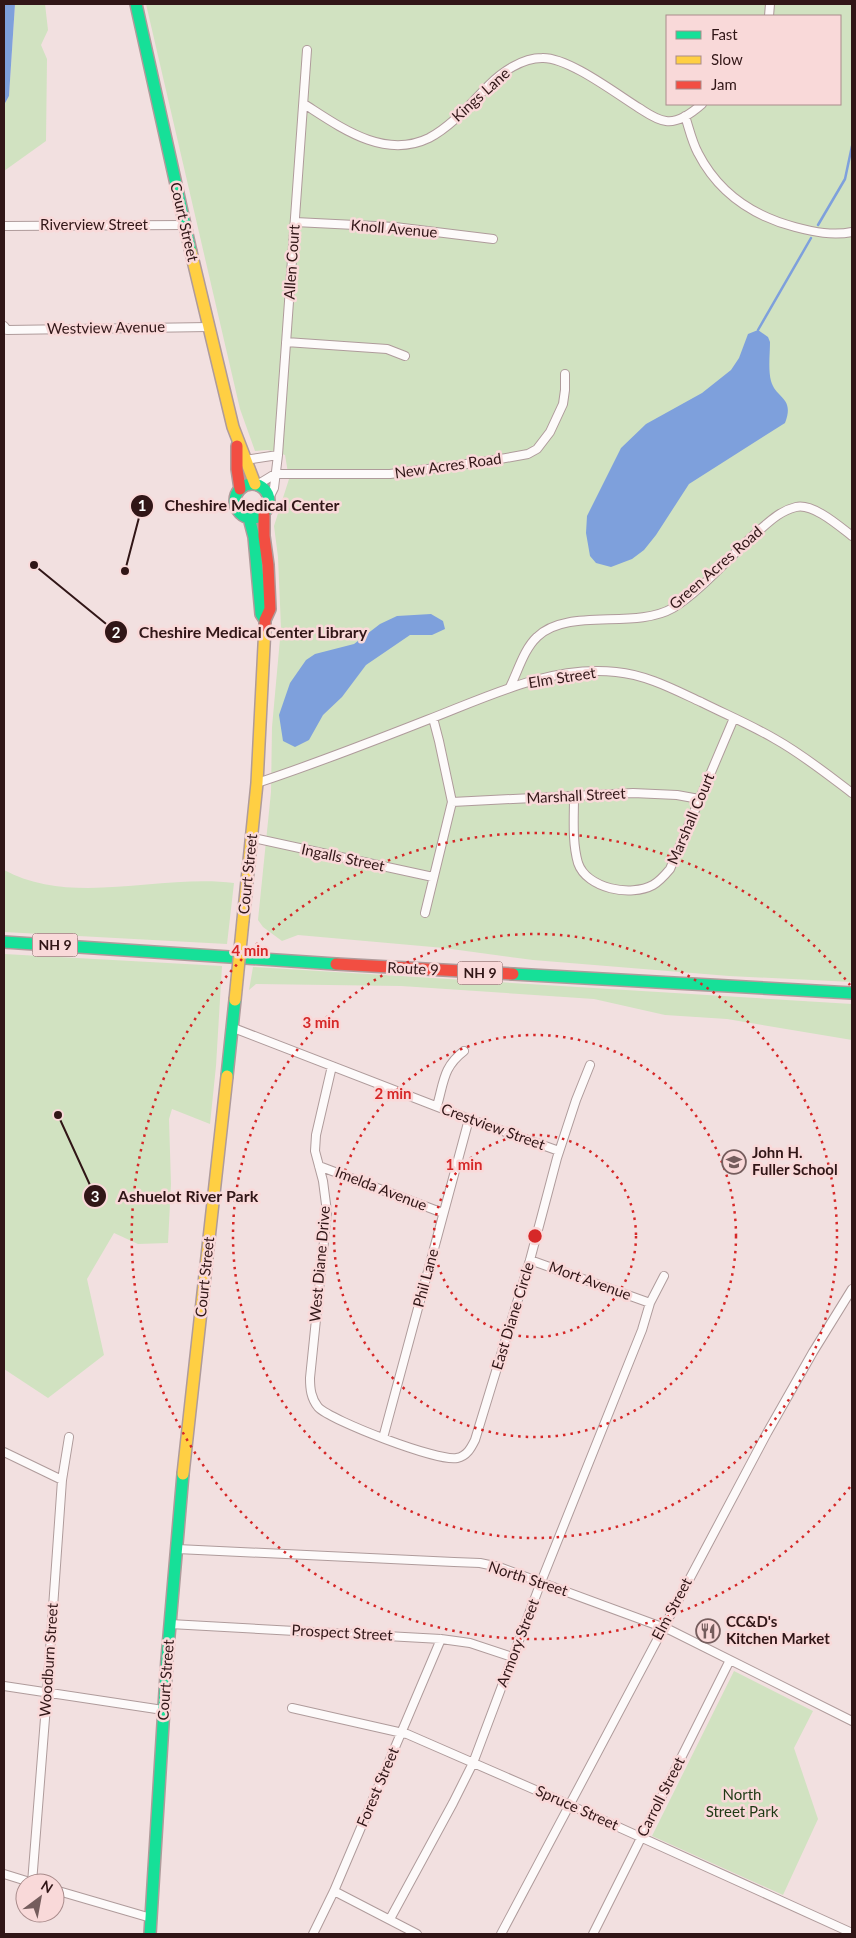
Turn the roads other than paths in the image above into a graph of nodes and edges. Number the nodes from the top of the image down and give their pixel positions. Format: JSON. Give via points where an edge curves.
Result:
{"nodes":[{"id":1,"x":136,"y":4,"type":"edge"},
{"id":2,"x":307,"y":50,"type":"dead end"},
{"id":3,"x":304,"y":104,"type":"junction"},
{"id":4,"x":701,"y":105,"type":"edge"},
{"id":5,"x":685,"y":116,"type":"junction"},
{"id":6,"x":295,"y":222,"type":"junction"},
{"id":7,"x":184,"y":225,"type":"junction"},
{"id":8,"x":4,"y":226,"type":"edge"},
{"id":9,"x":852,"y":232,"type":"edge"},
{"id":10,"x":493,"y":239,"type":"dead end"},
{"id":11,"x":4,"y":326,"type":"edge"},
{"id":12,"x":209,"y":327,"type":"junction"},
{"id":13,"x":286,"y":342,"type":"junction"},
{"id":14,"x":405,"y":356,"type":"dead end"},
{"id":15,"x":565,"y":374,"type":"dead end"},
{"id":16,"x":237,"y":438,"type":"junction"},
{"id":17,"x":278,"y":456,"type":"junction"},
{"id":18,"x":245,"y":460,"type":"junction"},
{"id":19,"x":274,"y":474,"type":"junction"},
{"id":20,"x":256,"y":485,"type":"junction"},
{"id":21,"x":240,"y":489,"type":"junction"},
{"id":22,"x":268,"y":498,"type":"junction"},
{"id":23,"x":264,"y":513,"type":"junction"},
{"id":24,"x":248,"y":518,"type":"junction"},
{"id":25,"x":852,"y":536,"type":"edge"},
{"id":26,"x":265,"y":620,"type":"junction"},
{"id":27,"x":510,"y":687,"type":"junction"},
{"id":28,"x":433,"y":718,"type":"junction"},
{"id":29,"x":734,"y":718,"type":"junction"},
{"id":30,"x":257,"y":783,"type":"junction"},
{"id":31,"x":852,"y":793,"type":"edge"},
{"id":32,"x":574,"y":797,"type":"junction"},
{"id":33,"x":700,"y":799,"type":"junction"},
{"id":34,"x":452,"y":802,"type":"junction"},
{"id":35,"x":252,"y":838,"type":"junction"},
{"id":36,"x":433,"y":877,"type":"junction"},
{"id":37,"x":425,"y":913,"type":"dead end"},
{"id":38,"x":4,"y":942,"type":"edge"},
{"id":39,"x":852,"y":993,"type":"edge"},
{"id":40,"x":231,"y":1027,"type":"junction"},
{"id":41,"x":464,"y":1051,"type":"dead end"},
{"id":42,"x":590,"y":1065,"type":"dead end"},
{"id":43,"x":332,"y":1066,"type":"junction"},
{"id":44,"x":437,"y":1106,"type":"junction"},
{"id":45,"x":468,"y":1119,"type":"junction"},
{"id":46,"x":559,"y":1151,"type":"junction"},
{"id":47,"x":319,"y":1166,"type":"junction"},
{"id":48,"x":443,"y":1213,"type":"junction"},
{"id":49,"x":530,"y":1260,"type":"junction"},
{"id":50,"x":664,"y":1276,"type":"dead end"},
{"id":51,"x":852,"y":1289,"type":"edge"},
{"id":52,"x":650,"y":1303,"type":"junction"},
{"id":53,"x":70,"y":1437,"type":"dead end"},
{"id":54,"x":383,"y":1438,"type":"junction"},
{"id":55,"x":4,"y":1452,"type":"edge"},
{"id":56,"x":62,"y":1480,"type":"junction"},
{"id":57,"x":177,"y":1549,"type":"junction"},
{"id":58,"x":541,"y":1582,"type":"junction"},
{"id":59,"x":170,"y":1624,"type":"junction"},
{"id":60,"x":662,"y":1628,"type":"junction"},
{"id":61,"x":441,"y":1639,"type":"junction"},
{"id":62,"x":512,"y":1658,"type":"junction"},
{"id":63,"x":730,"y":1660,"type":"junction"},
{"id":64,"x":4,"y":1686,"type":"edge"},
{"id":65,"x":47,"y":1693,"type":"junction"},
{"id":66,"x":292,"y":1708,"type":"dead end"},
{"id":67,"x":163,"y":1710,"type":"junction"},
{"id":68,"x":852,"y":1721,"type":"edge"},
{"id":69,"x":402,"y":1733,"type":"junction"},
{"id":70,"x":473,"y":1763,"type":"junction"},
{"id":71,"x":570,"y":1805,"type":"junction"},
{"id":72,"x":641,"y":1838,"type":"junction"},
{"id":73,"x":33,"y":1873,"type":"edge"},
{"id":74,"x":334,"y":1891,"type":"junction"},
{"id":75,"x":65,"y":1893,"type":"edge"},
{"id":76,"x":150,"y":1918,"type":"junction"},
{"id":77,"x":390,"y":1919,"type":"junction"},
{"id":78,"x":852,"y":1933,"type":"edge"},
{"id":79,"x":150,"y":1934,"type":"edge"},
{"id":80,"x":313,"y":1934,"type":"edge"},
{"id":81,"x":417,"y":1934,"type":"edge"},
{"id":82,"x":501,"y":1934,"type":"edge"},
{"id":83,"x":593,"y":1934,"type":"edge"}],
"edges":[{"from":1,"to":7,"type":"main road","name":"Court Street"},
{"from":2,"to":3,"type":"street","name":"Allen Court"},
{"from":3,"to":5,"type":"street","name":"Kings Lane","via":[[360,137],[387,144],[415,143],[429,138],[447,125],[499,75],[519,64],[541,58],[573,67],[657,119],[667,122]]},
{"from":3,"to":6,"type":"street","name":"Allen Court"},
{"from":4,"to":5,"type":"street"},
{"from":5,"to":9,"type":"street","via":[[697,151],[708,168],[747,208],[805,230],[838,235]]},
{"from":6,"to":10,"type":"street","name":"Knoll Avenue","via":[[395,227]]},
{"from":6,"to":13,"type":"street","name":"Allen Court"},
{"from":7,"to":8,"type":"street","name":"Riverview Street"},
{"from":7,"to":12,"type":"main road","name":"Court Street"},
{"from":11,"to":12,"type":"street","name":"Westview Avenue","via":[[7,330]]},
{"from":12,"to":16,"type":"main road","name":"Court Street"},
{"from":13,"to":14,"type":"street","via":[[387,349]]},
{"from":13,"to":17,"type":"street","name":"Allen Court"},
{"from":15,"to":19,"type":"street","name":"New Acres Road","via":[[563,404],[550,432],[537,449],[528,454],[390,474]]},
{"from":16,"to":18,"type":"main road","name":"Court Street"},
{"from":16,"to":21,"type":"main road","name":"Court Street"},
{"from":17,"to":18,"type":"street"},
{"from":17,"to":19,"type":"street","name":"Allen Court"},
{"from":18,"to":20,"type":"main road","name":"Court Street"},
{"from":19,"to":20,"type":"street"},
{"from":19,"to":22,"type":"street","name":"Allen Court","via":[[274,488]]},
{"from":20,"to":21,"type":"main road"},
{"from":20,"to":22,"type":"main road","name":"Court Street","via":[[265,490]]},
{"from":21,"to":24,"type":"main road","name":"Court Street","via":[[235,497],[236,506]]},
{"from":22,"to":23,"type":"main road","name":"Court Street","via":[[269,504]]},
{"from":23,"to":24,"type":"main road"},
{"from":23,"to":26,"type":"main road","name":"Court Street","via":[[270,609]]},
{"from":24,"to":26,"type":"main road","name":"Court Street","via":[[254,537],[261,614]]},
{"from":25,"to":27,"type":"street","name":"Green Acres Road","via":[[806,507],[782,512],[672,608],[645,618],[566,623],[546,630],[528,648]]},
{"from":26,"to":30,"type":"main road","name":"Court Street"},
{"from":27,"to":28,"type":"street","name":"Elm Street"},
{"from":27,"to":29,"type":"street","name":"Elm Street","via":[[582,672],[634,674],[660,682]]},
{"from":28,"to":30,"type":"street","name":"Elm Street"},
{"from":28,"to":34,"type":"street"},
{"from":29,"to":31,"type":"street","name":"Elm Street","via":[[776,739]]},
{"from":29,"to":33,"type":"street","name":"Marshall Court"},
{"from":30,"to":35,"type":"main road","name":"Court Street"},
{"from":32,"to":33,"type":"street","name":"Marshall Street","via":[[633,793]]},
{"from":32,"to":33,"type":"street","name":"Marshall Court","via":[[575,846],[579,864],[586,876],[597,883],[611,889],[627,890],[652,886],[670,869]]},
{"from":32,"to":34,"type":"street","name":"Marshall Street"},
{"from":34,"to":36,"type":"street"},
{"from":35,"to":36,"type":"street","name":"Ingalls Street"},
{"from":35,"to":40,"type":"main road","name":"Court Street","bridge":true},
{"from":36,"to":37,"type":"street"},
{"from":38,"to":39,"type":"main road","name":"Route 9","number":"NH 9"},
{"from":40,"to":43,"type":"street","name":"Crestview Street"},
{"from":40,"to":57,"type":"main road","name":"Court Street"},
{"from":41,"to":44,"type":"street","via":[[447,1068]]},
{"from":42,"to":46,"type":"street","name":"East Diane Circle"},
{"from":43,"to":44,"type":"street","name":"Crestview Street"},
{"from":43,"to":47,"type":"street","name":"West Diane Drive","via":[[316,1135]]},
{"from":44,"to":45,"type":"street","name":"Crestview Street"},
{"from":45,"to":46,"type":"street","name":"Crestview Street"},
{"from":45,"to":48,"type":"street","name":"Phil Lane"},
{"from":46,"to":49,"type":"street","name":"East Diane Circle"},
{"from":47,"to":48,"type":"street","name":"Imelda Avenue"},
{"from":47,"to":54,"type":"street","name":"West Diane Drive","via":[[326,1212],[310,1378],[312,1399],[326,1414]]},
{"from":48,"to":54,"type":"street","name":"Phil Lane"},
{"from":49,"to":52,"type":"street","name":"Mort Avenue"},
{"from":49,"to":54,"type":"street","name":"East Diane Circle","via":[[470,1450],[456,1458],[445,1459]]},
{"from":50,"to":52,"type":"street","name":"Armory Street"},
{"from":51,"to":60,"type":"street","name":"Elm Street","via":[[767,1433]]},
{"from":52,"to":58,"type":"street","name":"Armory Street"},
{"from":53,"to":56,"type":"street","name":"Woodburn Street"},
{"from":55,"to":56,"type":"street"},
{"from":56,"to":65,"type":"street","name":"Woodburn Street"},
{"from":57,"to":58,"type":"street","name":"North Street","via":[[480,1564]]},
{"from":57,"to":59,"type":"main road","name":"Court Street"},
{"from":58,"to":60,"type":"street","name":"North Street"},
{"from":58,"to":62,"type":"street","name":"Armory Street"},
{"from":59,"to":61,"type":"street","name":"Prospect Street"},
{"from":59,"to":67,"type":"main road","name":"Court Street"},
{"from":60,"to":63,"type":"street","name":"North Street"},
{"from":60,"to":71,"type":"street","name":"Elm Street"},
{"from":61,"to":62,"type":"street","name":"Prospect Street","via":[[470,1643]]},
{"from":61,"to":69,"type":"street","name":"Forest Street"},
{"from":62,"to":70,"type":"street","name":"Armory Street"},
{"from":63,"to":68,"type":"street","name":"North Street"},
{"from":63,"to":72,"type":"street","name":"Carroll Street"},
{"from":64,"to":65,"type":"street"},
{"from":65,"to":67,"type":"street"},
{"from":65,"to":73,"type":"street","name":"Woodburn Street"},
{"from":66,"to":69,"type":"street","name":"Spruce Street"},
{"from":67,"to":76,"type":"main road","name":"Court Street"},
{"from":69,"to":70,"type":"street","name":"Spruce Street"},
{"from":69,"to":74,"type":"street","name":"Forest Street"},
{"from":70,"to":71,"type":"street","name":"Spruce Street"},
{"from":70,"to":77,"type":"street","name":"Armory Street"},
{"from":71,"to":72,"type":"street","name":"Spruce Street"},
{"from":71,"to":82,"type":"street","name":"Elm Street"},
{"from":72,"to":78,"type":"street","name":"Spruce Street"},
{"from":72,"to":83,"type":"street","name":"Carroll Street"},
{"from":74,"to":77,"type":"street"},
{"from":74,"to":80,"type":"street","name":"Forest Street"},
{"from":75,"to":76,"type":"street"},
{"from":76,"to":79,"type":"main road","name":"Court Street"},
{"from":77,"to":81,"type":"street"}]}
